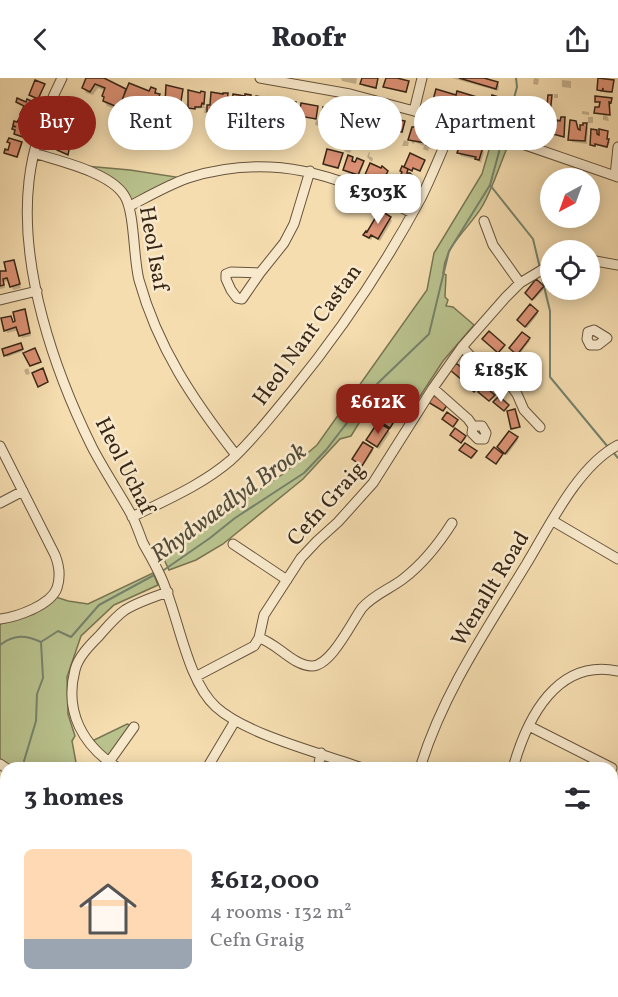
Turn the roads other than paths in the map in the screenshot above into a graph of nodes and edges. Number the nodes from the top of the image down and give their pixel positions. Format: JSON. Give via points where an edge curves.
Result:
{"nodes":[{"id":1,"x":62,"y":78,"type":"edge"},
{"id":2,"x":260,"y":78,"type":"edge"},
{"id":3,"x":422,"y":78,"type":"edge"},
{"id":4,"x":418,"y":96,"type":"edge"},
{"id":5,"x":414,"y":111,"type":"edge"},
{"id":6,"x":618,"y":147,"type":"edge"},
{"id":7,"x":442,"y":150,"type":"edge"},
{"id":8,"x":539,"y":150,"type":"edge"},
{"id":9,"x":34,"y":153,"type":"junction"},
{"id":10,"x":310,"y":171,"type":"junction"},
{"id":11,"x":616,"y":177,"type":"edge"},
{"id":12,"x":130,"y":206,"type":"junction"},
{"id":13,"x":412,"y":213,"type":"junction"},
{"id":14,"x":484,"y":221,"type":"dead end"},
{"id":15,"x":600,"y":262,"type":"edge"},
{"id":16,"x":618,"y":265,"type":"edge"},
{"id":17,"x":540,"y":271,"type":"edge"},
{"id":18,"x":260,"y":273,"type":"dead end"},
{"id":19,"x":520,"y":283,"type":"junction"},
{"id":20,"x":37,"y":291,"type":"junction"},
{"id":21,"x":0,"y":300,"type":"edge"},
{"id":22,"x":607,"y":338,"type":"dead end"},
{"id":23,"x":618,"y":338,"type":"edge"},
{"id":24,"x":462,"y":347,"type":"junction"},
{"id":25,"x":433,"y":388,"type":"junction"},
{"id":26,"x":473,"y":426,"type":"dead end"},
{"id":27,"x":540,"y":427,"type":"dead end"},
{"id":28,"x":0,"y":446,"type":"edge"},
{"id":29,"x":618,"y":446,"type":"edge"},
{"id":30,"x":236,"y":454,"type":"junction"},
{"id":31,"x":23,"y":491,"type":"junction"},
{"id":32,"x":0,"y":503,"type":"edge"},
{"id":33,"x":132,"y":517,"type":"junction"},
{"id":34,"x":553,"y":521,"type":"junction"},
{"id":35,"x":452,"y":523,"type":"dead end"},
{"id":36,"x":233,"y":544,"type":"dead end"},
{"id":37,"x":618,"y":559,"type":"edge"},
{"id":38,"x":287,"y":580,"type":"junction"},
{"id":39,"x":168,"y":592,"type":"junction"},
{"id":40,"x":0,"y":619,"type":"edge"},
{"id":41,"x":259,"y":638,"type":"junction"},
{"id":42,"x":618,"y":671,"type":"edge"},
{"id":43,"x":196,"y":676,"type":"junction"},
{"id":44,"x":235,"y":721,"type":"junction"},
{"id":45,"x":529,"y":726,"type":"junction"},
{"id":46,"x":134,"y":727,"type":"dead end"},
{"id":47,"x":321,"y":753,"type":"junction"},
{"id":48,"x":110,"y":762,"type":"edge"},
{"id":49,"x":115,"y":762,"type":"edge"},
{"id":50,"x":211,"y":762,"type":"edge"},
{"id":51,"x":319,"y":762,"type":"edge"},
{"id":52,"x":346,"y":762,"type":"edge"},
{"id":53,"x":422,"y":762,"type":"edge"},
{"id":54,"x":515,"y":762,"type":"edge"},
{"id":55,"x":600,"y":762,"type":"edge"}],
"edges":[{"from":1,"to":9,"type":"street","name":"Heol Uchaf"},
{"from":2,"to":5,"type":"street","via":[[350,94]]},
{"from":3,"to":4,"type":"street"},
{"from":6,"to":11,"type":"street"},
{"from":7,"to":13,"type":"street","name":"Heol Nant Castan"},
{"from":8,"to":11,"type":"street"},
{"from":9,"to":12,"type":"street","name":"Heol Isaf","via":[[103,178],[120,189]]},
{"from":9,"to":20,"type":"street","name":"Heol Uchaf","via":[[28,213]]},
{"from":10,"to":12,"type":"street","via":[[225,170],[176,182]]},
{"from":10,"to":13,"type":"street","via":[[357,186]]},
{"from":10,"to":18,"type":"street","via":[[294,224]]},
{"from":12,"to":30,"type":"street","name":"Heol Isaf","via":[[136,270],[156,330],[182,381]]},
{"from":13,"to":30,"type":"street","name":"Heol Nant Castan","via":[[337,333]]},
{"from":14,"to":19,"type":"street","via":[[493,244]]},
{"from":15,"to":16,"type":"street"},
{"from":17,"to":19,"type":"street","name":"Cefn Graig"},
{"from":19,"to":24,"type":"street","name":"Cefn Graig"},
{"from":20,"to":21,"type":"street"},
{"from":20,"to":33,"type":"street","name":"Heol Uchaf","via":[[51,348],[72,401]]},
{"from":22,"to":23,"type":"street"},
{"from":24,"to":25,"type":"street","name":"Cefn Graig"},
{"from":24,"to":27,"type":"street","via":[[479,365],[509,382],[524,410]]},
{"from":25,"to":26,"type":"street"},
{"from":25,"to":38,"type":"street","name":"Cefn Graig","via":[[373,483],[301,558]]},
{"from":28,"to":31,"type":"street"},
{"from":29,"to":34,"type":"street","name":"Wenallt Road","via":[[591,465]]},
{"from":30,"to":33,"type":"street","name":"Heol Nant Castan","via":[[198,483]]},
{"from":31,"to":32,"type":"street"},
{"from":31,"to":40,"type":"street","via":[[60,568],[57,588],[40,606]]},
{"from":33,"to":39,"type":"street","name":"Heol Uchaf"},
{"from":34,"to":37,"type":"street"},
{"from":34,"to":53,"type":"street","name":"Wenallt Road","via":[[453,687]]},
{"from":35,"to":41,"type":"street","via":[[426,560],[364,606],[333,652],[319,665],[298,661]]},
{"from":36,"to":38,"type":"street"},
{"from":38,"to":41,"type":"street","name":"Cefn Graig","via":[[264,615]]},
{"from":39,"to":43,"type":"street","name":"Heol Uchaf"},
{"from":39,"to":48,"type":"street","via":[[124,611],[87,649],[75,668],[75,718],[88,743]]},
{"from":41,"to":43,"type":"street","via":[[254,646]]},
{"from":42,"to":45,"type":"street","via":[[602,668],[573,674],[546,699]]},
{"from":43,"to":44,"type":"street","name":"Heol Uchaf","via":[[208,699]]},
{"from":44,"to":47,"type":"street","name":"Heol Uchaf"},
{"from":44,"to":50,"type":"street"},
{"from":45,"to":54,"type":"street"},
{"from":45,"to":55,"type":"street"},
{"from":46,"to":49,"type":"street"},
{"from":47,"to":51,"type":"street"},
{"from":47,"to":52,"type":"street","name":"Heol Uchaf"}]}
